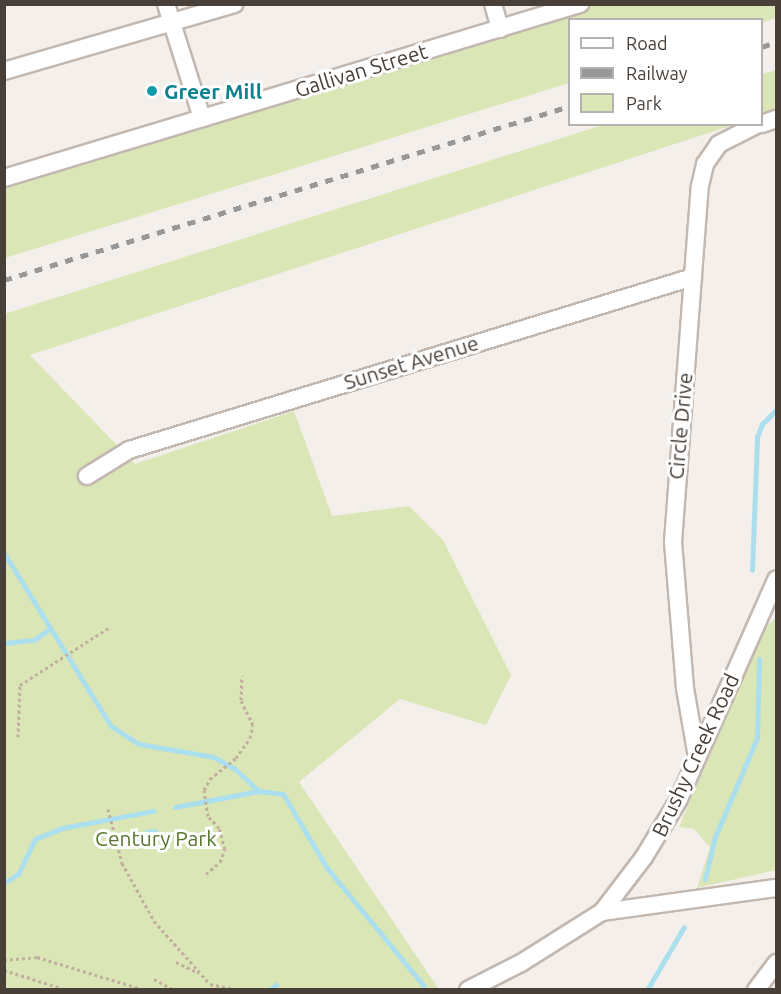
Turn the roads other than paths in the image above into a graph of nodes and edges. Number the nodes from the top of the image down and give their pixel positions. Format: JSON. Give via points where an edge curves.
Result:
{"nodes":[{"id":1,"x":166,"y":4,"type":"edge"},
{"id":2,"x":234,"y":4,"type":"edge"},
{"id":3,"x":493,"y":4,"type":"edge"},
{"id":4,"x":580,"y":4,"type":"edge"},
{"id":5,"x":172,"y":24,"type":"junction"},
{"id":6,"x":500,"y":28,"type":"junction"},
{"id":7,"x":4,"y":71,"type":"edge"},
{"id":8,"x":202,"y":118,"type":"junction"},
{"id":9,"x":755,"y":126,"type":"edge"},
{"id":10,"x":4,"y":178,"type":"edge"},
{"id":11,"x":693,"y":277,"type":"junction"},
{"id":12,"x":87,"y":476,"type":"dead end"},
{"id":13,"x":775,"y":586,"type":"edge"},
{"id":14,"x":698,"y":757,"type":"junction"},
{"id":15,"x":777,"y":888,"type":"edge"},
{"id":16,"x":602,"y":912,"type":"junction"},
{"id":17,"x":777,"y":963,"type":"edge"},
{"id":18,"x":468,"y":990,"type":"edge"},
{"id":19,"x":756,"y":990,"type":"edge"}],
"edges":[{"from":1,"to":5,"type":"street"},
{"from":2,"to":5,"type":"street"},
{"from":3,"to":6,"type":"street"},
{"from":4,"to":6,"type":"street","name":"Gallivan Street"},
{"from":5,"to":7,"type":"street"},
{"from":5,"to":8,"type":"street"},
{"from":6,"to":8,"type":"street","name":"Gallivan Street"},
{"from":8,"to":10,"type":"street","name":"Gallivan Street"},
{"from":9,"to":11,"type":"street","name":"Circle Drive","via":[[729,136],[705,164]]},
{"from":11,"to":12,"type":"street","name":"Sunset Avenue","via":[[129,450]]},
{"from":11,"to":14,"type":"street","name":"Circle Drive","via":[[673,542],[685,688]]},
{"from":13,"to":14,"type":"street","name":"Brushy Creek Road"},
{"from":14,"to":16,"type":"street","name":"Brushy Creek Road","via":[[657,838]]},
{"from":15,"to":16,"type":"street"},
{"from":16,"to":18,"type":"street","name":"Brushy Creek Road","via":[[521,963]]},
{"from":17,"to":19,"type":"street"}]}
